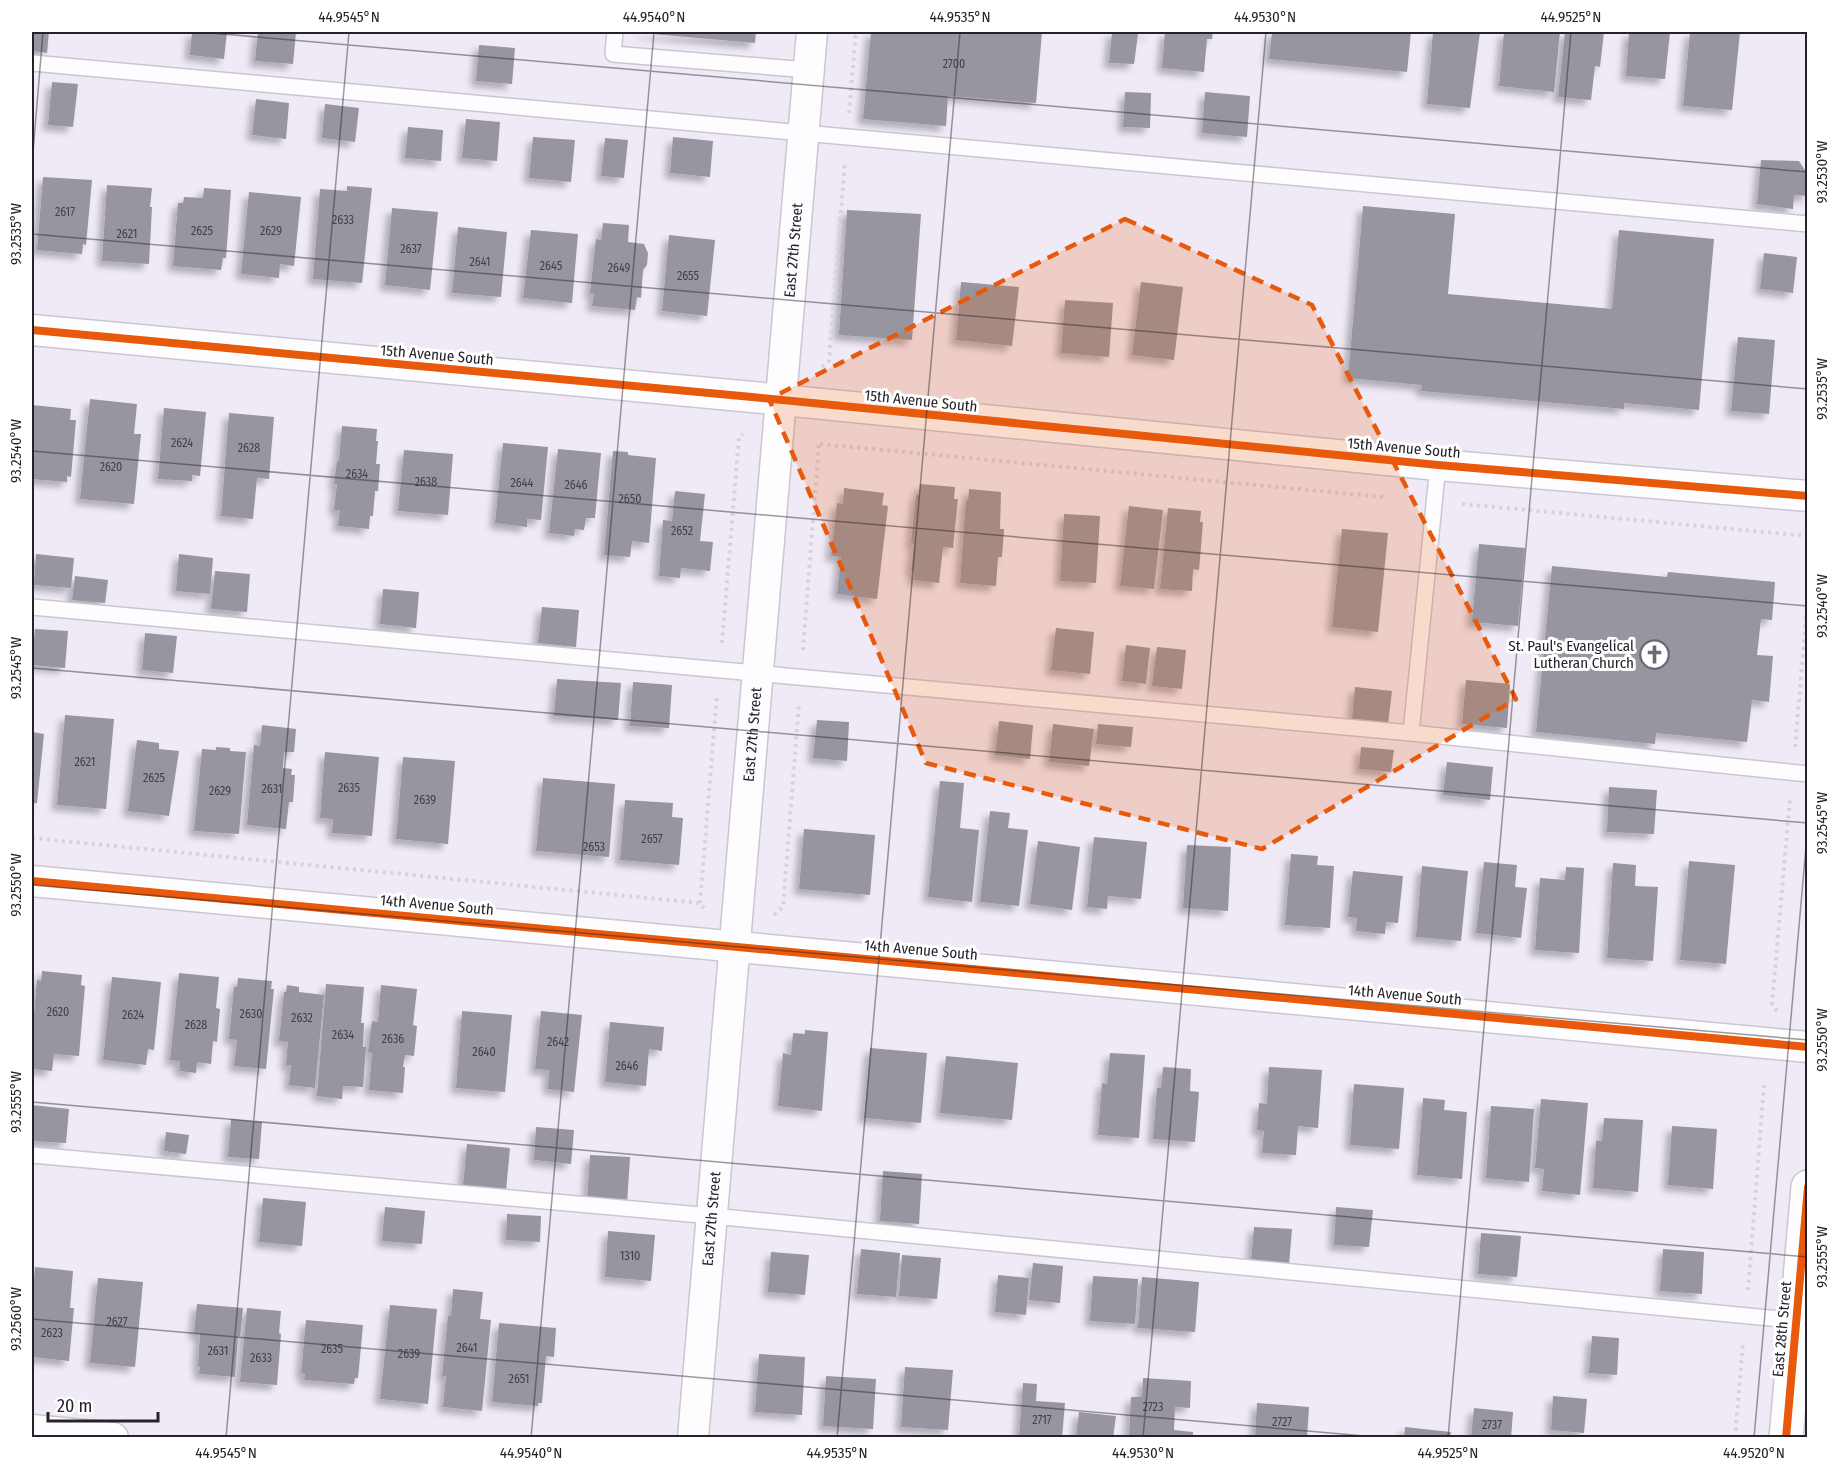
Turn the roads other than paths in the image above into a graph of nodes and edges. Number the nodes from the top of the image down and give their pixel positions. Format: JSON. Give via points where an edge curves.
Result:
{"nodes":[{"id":1,"x":615,"y":32,"type":"edge"},
{"id":2,"x":812,"y":32,"type":"edge"},
{"id":3,"x":32,"y":63,"type":"edge"},
{"id":4,"x":809,"y":70,"type":"junction"},
{"id":5,"x":804,"y":132,"type":"junction"},
{"id":6,"x":1808,"y":225,"type":"edge"},
{"id":7,"x":32,"y":330,"type":"edge"},
{"id":8,"x":781,"y":400,"type":"junction"},
{"id":9,"x":1438,"y":465,"type":"junction"},
{"id":10,"x":1808,"y":496,"type":"edge"},
{"id":11,"x":32,"y":607,"type":"edge"},
{"id":12,"x":758,"y":674,"type":"junction"},
{"id":13,"x":1411,"y":733,"type":"junction"},
{"id":14,"x":1800,"y":773,"type":"edge"},
{"id":15,"x":32,"y":881,"type":"edge"},
{"id":16,"x":734,"y":946,"type":"junction"},
{"id":17,"x":1808,"y":1047,"type":"edge"},
{"id":18,"x":32,"y":1155,"type":"edge"},
{"id":19,"x":1808,"y":1187,"type":"edge"},
{"id":20,"x":712,"y":1216,"type":"junction"},
{"id":21,"x":1802,"y":1321,"type":"edge"},
{"id":22,"x":32,"y":1430,"type":"edge"},
{"id":23,"x":113,"y":1437,"type":"edge"},
{"id":24,"x":693,"y":1437,"type":"edge"},
{"id":25,"x":1786,"y":1437,"type":"edge"}],
"edges":[{"from":1,"to":4,"type":"lane","via":[[613,54]]},
{"from":2,"to":4,"type":"street","name":"East 27th Street"},
{"from":3,"to":5,"type":"lane"},
{"from":4,"to":5,"type":"street","name":"East 27th Street"},
{"from":5,"to":6,"type":"lane"},
{"from":5,"to":8,"type":"street","name":"East 27th Street"},
{"from":7,"to":8,"type":"street","name":"15th Avenue South"},
{"from":8,"to":9,"type":"street","name":"15th Avenue South"},
{"from":8,"to":12,"type":"street","name":"East 27th Street"},
{"from":9,"to":10,"type":"street","name":"15th Avenue South"},
{"from":9,"to":13,"type":"lane"},
{"from":11,"to":12,"type":"lane"},
{"from":12,"to":13,"type":"lane"},
{"from":12,"to":16,"type":"street","name":"East 27th Street"},
{"from":13,"to":14,"type":"lane"},
{"from":15,"to":16,"type":"street","name":"14th Avenue South"},
{"from":16,"to":17,"type":"street","name":"14th Avenue South"},
{"from":16,"to":20,"type":"street","name":"East 27th Street"},
{"from":18,"to":20,"type":"lane"},
{"from":19,"to":21,"type":"street","name":"East 28th Street"},
{"from":20,"to":21,"type":"lane"},
{"from":20,"to":24,"type":"street","name":"East 27th Street"},
{"from":21,"to":25,"type":"street","name":"East 28th Street"},
{"from":22,"to":23,"type":"street"}]}
